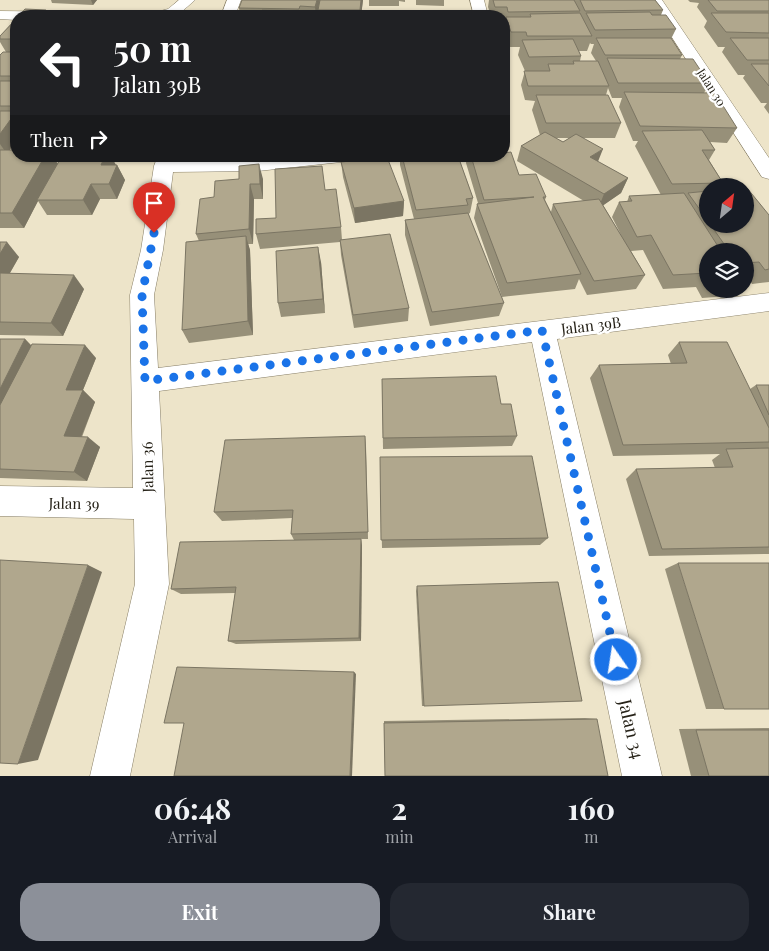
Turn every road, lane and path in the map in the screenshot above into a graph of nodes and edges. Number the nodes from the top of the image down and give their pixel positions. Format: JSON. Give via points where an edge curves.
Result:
{"nodes":[{"id":1,"x":188,"y":0,"type":"edge"},
{"id":2,"x":655,"y":0,"type":"edge"},
{"id":3,"x":176,"y":10,"type":"edge"},
{"id":4,"x":6,"y":15,"type":"edge"},
{"id":5,"x":0,"y":29,"type":"edge"},
{"id":6,"x":166,"y":162,"type":"edge"},
{"id":7,"x":189,"y":162,"type":"edge"},
{"id":8,"x":286,"y":162,"type":"edge"},
{"id":9,"x":769,"y":173,"type":"edge"},
{"id":10,"x":769,"y":302,"type":"edge"},
{"id":11,"x":542,"y":330,"type":"junction"},
{"id":12,"x":145,"y":381,"type":"junction"},
{"id":13,"x":0,"y":501,"type":"edge"},
{"id":14,"x":148,"y":504,"type":"junction"},
{"id":15,"x":110,"y":776,"type":"edge"},
{"id":16,"x":642,"y":776,"type":"edge"}],
"edges":[{"from":1,"to":3,"type":"street"},
{"from":2,"to":9,"type":"street","name":"Jalan 30"},
{"from":4,"to":5,"type":"street"},
{"from":6,"to":12,"type":"street","name":"Jalan 36","via":[[142,295]]},
{"from":7,"to":8,"type":"street","via":[[258,165]]},
{"from":10,"to":11,"type":"street","name":"Jalan 39B"},
{"from":11,"to":12,"type":"street","name":"Jalan 39B"},
{"from":11,"to":16,"type":"street","name":"Jalan 34"},
{"from":12,"to":14,"type":"street","name":"Jalan 36"},
{"from":13,"to":14,"type":"street","name":"Jalan 39"},
{"from":14,"to":15,"type":"street","name":"Jalan 36","via":[[152,584]]}]}
